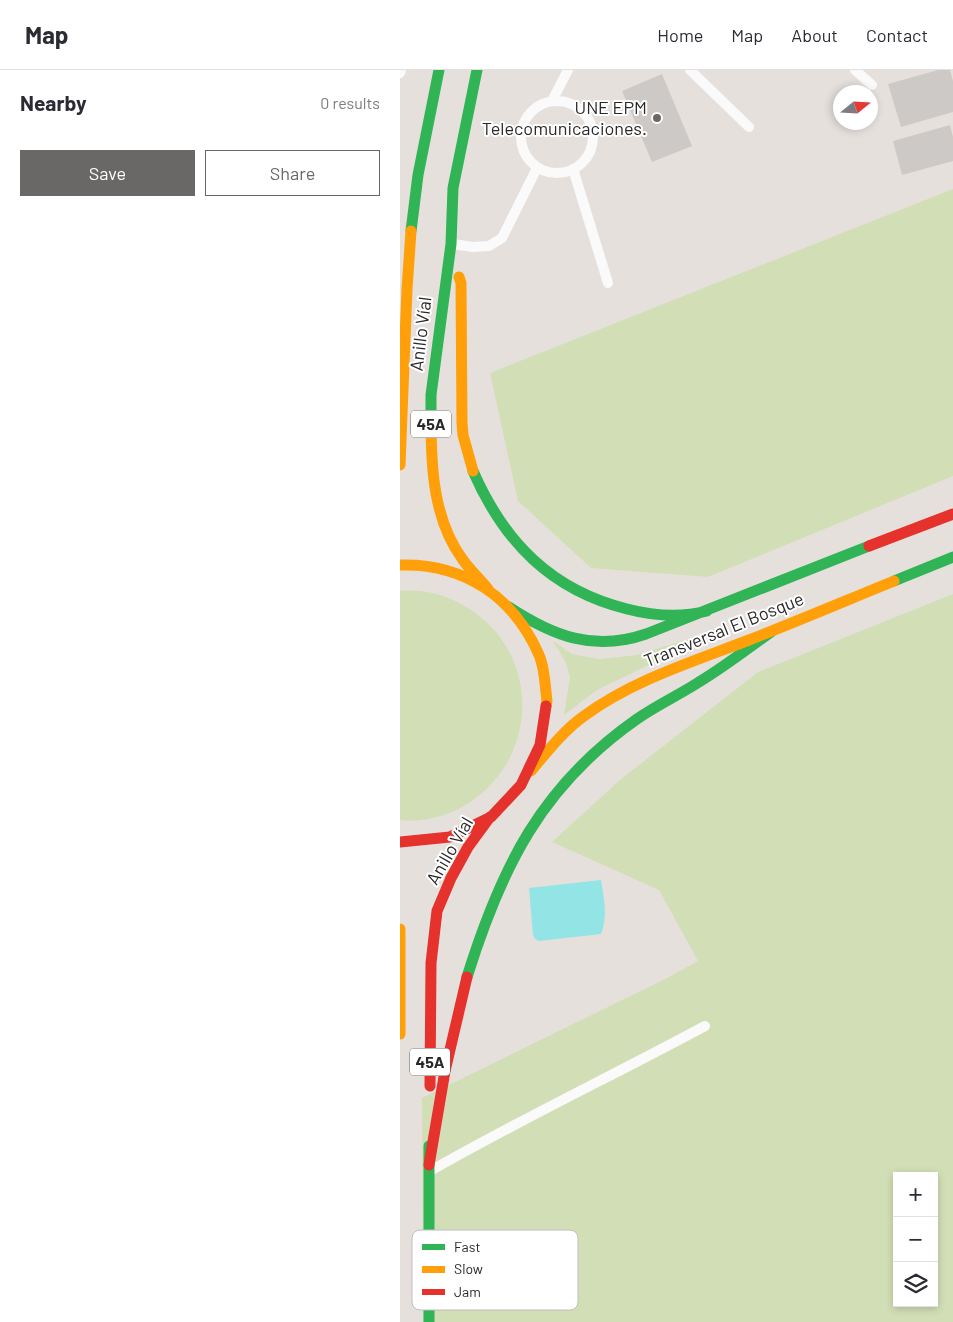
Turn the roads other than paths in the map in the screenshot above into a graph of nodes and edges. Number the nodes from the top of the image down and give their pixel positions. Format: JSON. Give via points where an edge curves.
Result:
{"nodes":[{"id":1,"x":439,"y":70,"type":"edge"},
{"id":2,"x":477,"y":70,"type":"edge"},
{"id":3,"x":568,"y":70,"type":"edge"},
{"id":4,"x":690,"y":70,"type":"edge"},
{"id":5,"x":855,"y":70,"type":"edge"},
{"id":6,"x":872,"y":85,"type":"dead end"},
{"id":7,"x":552,"y":101,"type":"junction"},
{"id":8,"x":749,"y":128,"type":"dead end"},
{"id":9,"x":537,"y":168,"type":"junction"},
{"id":10,"x":573,"y":170,"type":"junction"},
{"id":11,"x":451,"y":244,"type":"junction"},
{"id":12,"x":608,"y":283,"type":"dead end"},
{"id":13,"x":400,"y":354,"type":"edge"},
{"id":14,"x":404,"y":368,"type":"junction"},
{"id":15,"x":402,"y":385,"type":"edge"},
{"id":16,"x":400,"y":465,"type":"edge"},
{"id":17,"x":953,"y":514,"type":"edge"},
{"id":18,"x":953,"y":557,"type":"edge"},
{"id":19,"x":400,"y":565,"type":"edge"},
{"id":20,"x":488,"y":589,"type":"junction"},
{"id":21,"x":509,"y":607,"type":"junction"},
{"id":22,"x":707,"y":611,"type":"junction"},
{"id":23,"x":771,"y":632,"type":"junction"},
{"id":24,"x":530,"y":771,"type":"junction"},
{"id":25,"x":490,"y":817,"type":"junction"},
{"id":26,"x":400,"y":842,"type":"edge"},
{"id":27,"x":400,"y":929,"type":"edge"},
{"id":28,"x":705,"y":1026,"type":"dead end"},
{"id":29,"x":400,"y":1034,"type":"edge"},
{"id":30,"x":429,"y":1168,"type":"junction"},
{"id":31,"x":429,"y":1230,"type":"edge"}],
"edges":[{"from":1,"to":14,"type":"main road","name":"Anillo Víal","number":"45A","via":[[424,137],[415,202]]},
{"from":2,"to":11,"type":"main road","name":"Anillo Víal","number":"45A","via":[[453,188]]},
{"from":3,"to":7,"type":"lane"},
{"from":4,"to":8,"type":"lane"},
{"from":5,"to":6,"type":"lane"},
{"from":7,"to":9,"type":"lane","via":[[540,104],[530,112],[520,135],[528,159]]},
{"from":7,"to":10,"type":"lane","via":[[576,106],[586,115],[591,126],[593,139],[590,151]]},
{"from":9,"to":10,"type":"lane","via":[[548,173]]},
{"from":9,"to":11,"type":"lane","via":[[502,238],[489,246]]},
{"from":10,"to":12,"type":"lane"},
{"from":11,"to":20,"type":"main road","name":"Anillo Víal","number":"45A","via":[[431,394],[433,475],[440,512],[452,543]]},
{"from":11,"to":22,"type":"main road","via":[[461,282],[462,432],[475,478],[492,512],[528,557],[574,590],[600,602],[656,614],[684,616]]},
{"from":13,"to":14,"type":"lane"},
{"from":14,"to":15,"type":"main road","name":"Anillo Víal","number":"45A"},
{"from":15,"to":16,"type":"main road","name":"Anillo Víal","number":"45A"},
{"from":17,"to":22,"type":"main road","name":"Transversal El Bosque"},
{"from":18,"to":23,"type":"main road","name":"Transversal El Bosque"},
{"from":19,"to":20,"type":"main road","via":[[450,571]]},
{"from":20,"to":21,"type":"main road"},
{"from":21,"to":22,"type":"main road","name":"Transversal El Bosque","via":[[543,629],[594,642],[628,639]]},
{"from":21,"to":24,"type":"main road","via":[[534,643],[546,686],[546,730]]},
{"from":23,"to":24,"type":"main road","name":"Transversal El Bosque","via":[[647,680],[601,705],[568,730]]},
{"from":23,"to":30,"type":"main road","via":[[710,676],[631,724],[560,788],[536,820],[505,874],[476,945],[446,1062]]},
{"from":24,"to":25,"type":"main road","via":[[513,797]]},
{"from":25,"to":26,"type":"main road","via":[[442,839]]},
{"from":25,"to":30,"type":"main road","name":"Anillo Víal","number":"45A","via":[[451,878],[437,910],[433,932]]},
{"from":27,"to":29,"type":"main road","number":"45A"},
{"from":28,"to":30,"type":"lane"},
{"from":30,"to":31,"type":"main road","name":"Anillo Víal","number":"45A"}]}
